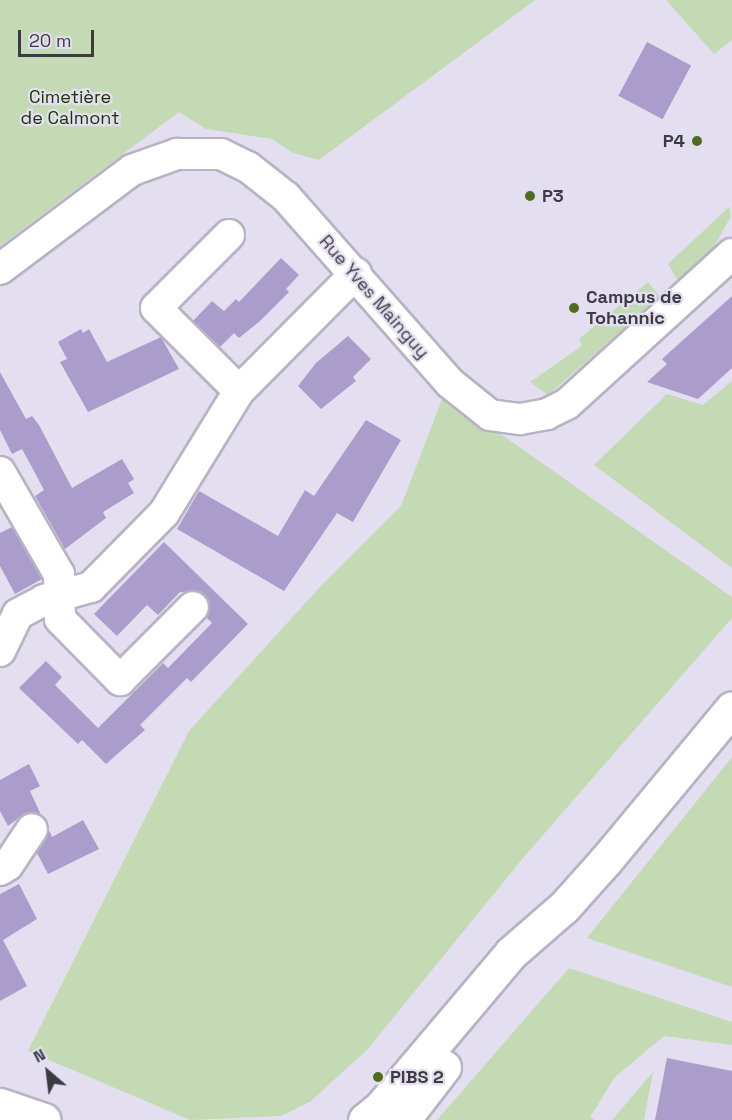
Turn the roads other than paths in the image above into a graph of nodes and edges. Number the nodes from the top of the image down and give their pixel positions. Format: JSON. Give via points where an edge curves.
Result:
{"nodes":[{"id":1,"x":229,"y":235,"type":"dead end"},
{"id":2,"x":732,"y":254,"type":"edge"},
{"id":3,"x":0,"y":269,"type":"edge"},
{"id":4,"x":356,"y":273,"type":"junction"},
{"id":5,"x":239,"y":391,"type":"junction"},
{"id":6,"x":4,"y":490,"type":"edge"},
{"id":7,"x":61,"y":594,"type":"junction"},
{"id":8,"x":193,"y":607,"type":"dead end"},
{"id":9,"x":0,"y":651,"type":"edge"},
{"id":10,"x":732,"y":708,"type":"edge"},
{"id":11,"x":32,"y":830,"type":"dead end"},
{"id":12,"x":0,"y":870,"type":"edge"},
{"id":13,"x":564,"y":907,"type":"junction"},
{"id":14,"x":0,"y":1105,"type":"edge"},
{"id":15,"x":21,"y":1120,"type":"edge"},
{"id":16,"x":44,"y":1120,"type":"edge"},
{"id":17,"x":365,"y":1120,"type":"edge"},
{"id":18,"x":403,"y":1120,"type":"edge"}],
"edges":[{"from":1,"to":5,"type":"street","via":[[156,308]]},
{"from":2,"to":4,"type":"street","name":"Rue Yves Mainguy","via":[[567,404],[547,414],[520,419],[490,415],[450,383]]},
{"from":3,"to":4,"type":"street","name":"Rue Yves Mainguy","via":[[132,170],[193,151],[221,154],[262,176]]},
{"from":4,"to":5,"type":"street"},
{"from":5,"to":7,"type":"street","via":[[164,513],[91,587]]},
{"from":6,"to":7,"type":"street","via":[[59,574]]},
{"from":7,"to":8,"type":"street","via":[[60,619],[120,680]]},
{"from":7,"to":9,"type":"street","via":[[18,614]]},
{"from":10,"to":13,"type":"main road"},
{"from":11,"to":12,"type":"street","via":[[8,865]]},
{"from":13,"to":17,"type":"main road","via":[[511,953],[426,1056]]},
{"from":13,"to":18,"type":"main road","via":[[533,958]]},
{"from":14,"to":15,"type":"main road"},
{"from":14,"to":16,"type":"main road"}]}
